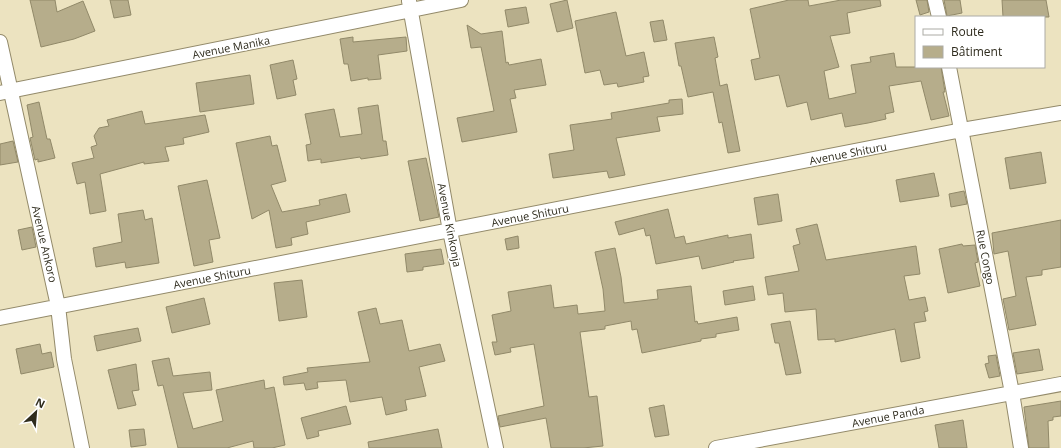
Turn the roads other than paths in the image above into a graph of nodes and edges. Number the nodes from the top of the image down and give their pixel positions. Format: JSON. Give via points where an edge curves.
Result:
{"nodes":[{"id":1,"x":461,"y":0,"type":"edge"},
{"id":2,"x":935,"y":0,"type":"edge"},
{"id":3,"x":410,"y":5,"type":"edge"},
{"id":4,"x":939,"y":16,"type":"edge"},
{"id":5,"x":0,"y":42,"type":"edge"},
{"id":6,"x":949,"y":68,"type":"edge"},
{"id":7,"x":5,"y":92,"type":"edge"},
{"id":8,"x":1061,"y":113,"type":"edge"},
{"id":9,"x":962,"y":130,"type":"junction"},
{"id":10,"x":450,"y":231,"type":"junction"},
{"id":11,"x":58,"y":306,"type":"junction"},
{"id":12,"x":0,"y":318,"type":"edge"},
{"id":13,"x":1061,"y":384,"type":"edge"},
{"id":14,"x":1012,"y":393,"type":"junction"},
{"id":15,"x":82,"y":448,"type":"edge"},
{"id":16,"x":496,"y":448,"type":"edge"},
{"id":17,"x":716,"y":448,"type":"edge"},
{"id":18,"x":1020,"y":448,"type":"edge"}],
"edges":[{"from":1,"to":3,"type":"street","name":"Avenue Manika"},
{"from":2,"to":4,"type":"street"},
{"from":3,"to":7,"type":"street","name":"Avenue Manika","via":[[249,44]]},
{"from":3,"to":10,"type":"street","name":"Avenue Kinkonja"},
{"from":5,"to":7,"type":"street","name":"Avenue Ankoro"},
{"from":6,"to":9,"type":"street","name":"Rue Congo"},
{"from":7,"to":11,"type":"street","name":"Avenue Ankoro"},
{"from":8,"to":9,"type":"street","name":"Avenue Shituru"},
{"from":9,"to":10,"type":"street","name":"Avenue Shituru"},
{"from":9,"to":14,"type":"street","name":"Rue Congo"},
{"from":10,"to":11,"type":"street","name":"Avenue Shituru"},
{"from":10,"to":16,"type":"street","name":"Avenue Kinkonja"},
{"from":11,"to":12,"type":"street","name":"Avenue Shituru"},
{"from":11,"to":15,"type":"street","name":"Avenue Ankoro","via":[[64,359]]},
{"from":13,"to":14,"type":"street","name":"Avenue Panda"},
{"from":14,"to":17,"type":"street","name":"Avenue Panda"},
{"from":14,"to":18,"type":"street","name":"Rue Congo"}]}
